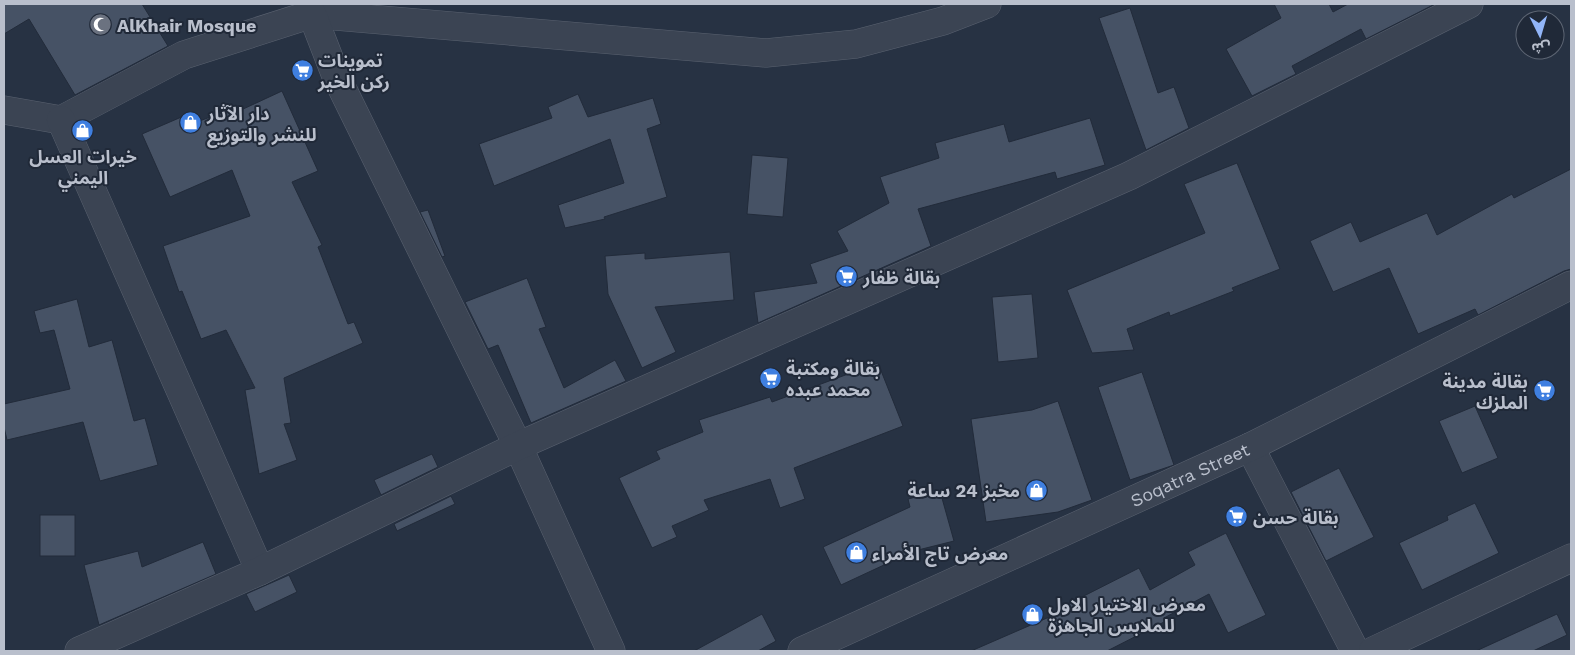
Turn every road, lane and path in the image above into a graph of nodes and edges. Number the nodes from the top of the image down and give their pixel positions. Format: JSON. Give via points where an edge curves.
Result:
{"nodes":[{"id":1,"x":988,"y":4,"type":"edge"},
{"id":2,"x":1469,"y":4,"type":"edge"},
{"id":3,"x":313,"y":9,"type":"edge"},
{"id":4,"x":4,"y":110,"type":"edge"},
{"id":5,"x":61,"y":120,"type":"junction"},
{"id":6,"x":1571,"y":285,"type":"edge"},
{"id":7,"x":518,"y":446,"type":"junction"},
{"id":8,"x":1250,"y":446,"type":"junction"},
{"id":9,"x":1571,"y":558,"type":"edge"},
{"id":10,"x":260,"y":571,"type":"junction"},
{"id":11,"x":79,"y":651,"type":"edge"},
{"id":12,"x":611,"y":651,"type":"edge"},
{"id":13,"x":802,"y":651,"type":"edge"},
{"id":14,"x":1355,"y":651,"type":"edge"},
{"id":15,"x":1373,"y":651,"type":"edge"}],
"edges":[{"from":1,"to":3,"type":"street","via":[[943,21],[856,44],[766,54]]},
{"from":2,"to":7,"type":"street","via":[[1129,176]]},
{"from":3,"to":5,"type":"street","via":[[184,55]]},
{"from":3,"to":7,"type":"street","via":[[336,76]]},
{"from":4,"to":5,"type":"street"},
{"from":5,"to":10,"type":"street"},
{"from":6,"to":8,"type":"street","name":"Soqatra Street"},
{"from":7,"to":10,"type":"street"},
{"from":7,"to":12,"type":"street"},
{"from":8,"to":13,"type":"street","name":"Soqatra Street"},
{"from":8,"to":14,"type":"street"},
{"from":9,"to":15,"type":"street"},
{"from":10,"to":11,"type":"street"}]}
